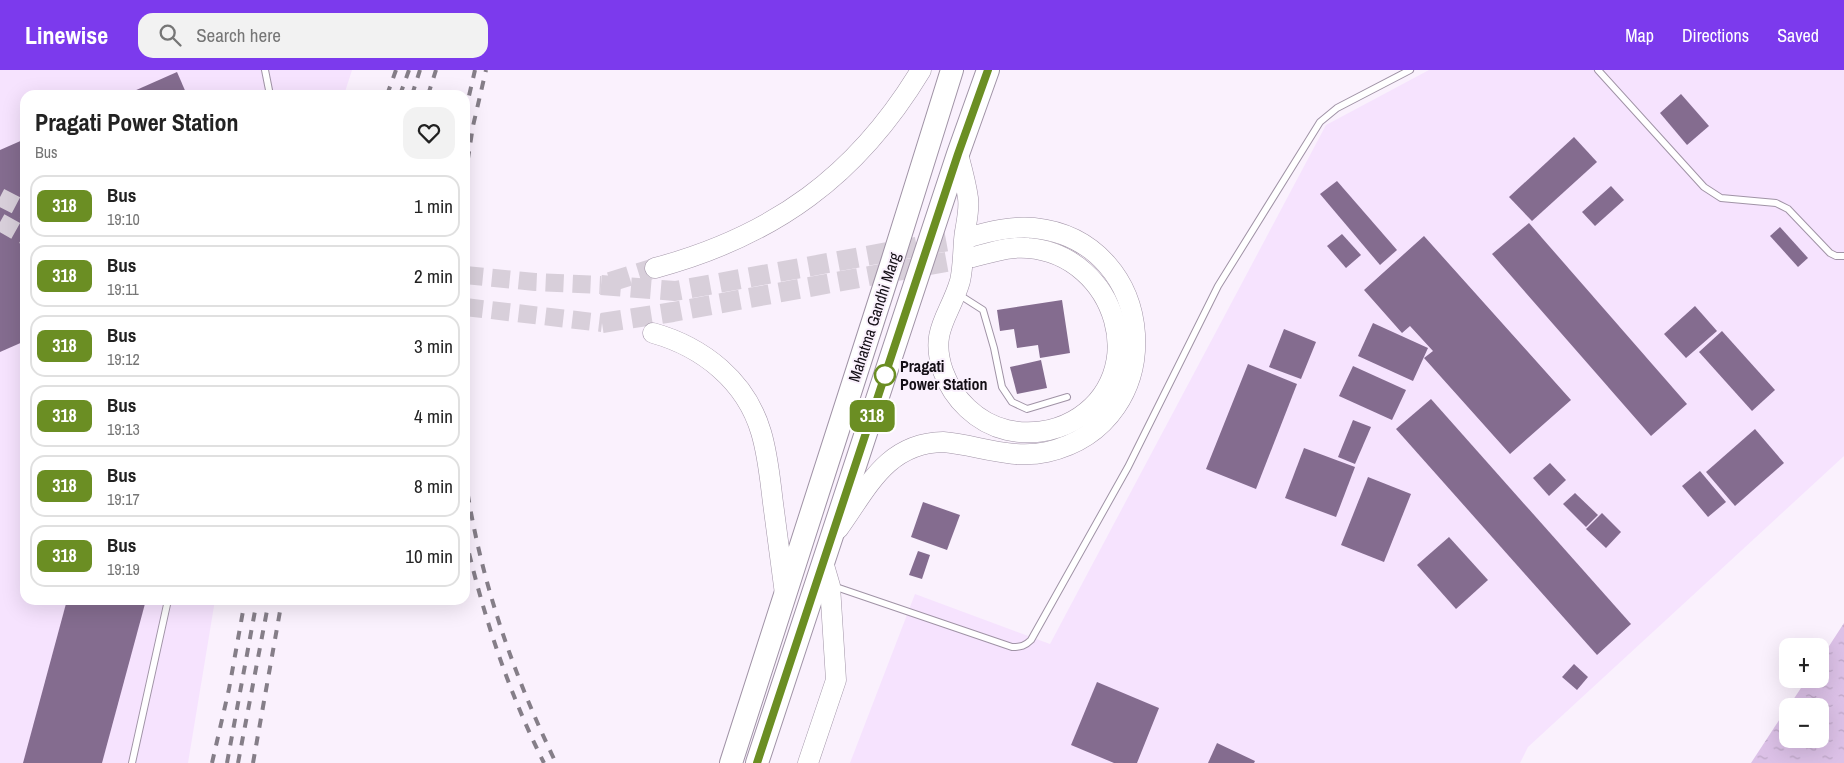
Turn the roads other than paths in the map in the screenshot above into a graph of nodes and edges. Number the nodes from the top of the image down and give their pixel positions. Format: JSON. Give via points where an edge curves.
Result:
{"nodes":[{"id":1,"x":265,"y":70,"type":"edge"},
{"id":2,"x":921,"y":70,"type":"edge"},
{"id":3,"x":952,"y":70,"type":"edge"},
{"id":4,"x":988,"y":70,"type":"edge"},
{"id":5,"x":1410,"y":70,"type":"edge"},
{"id":6,"x":1598,"y":70,"type":"edge"},
{"id":7,"x":269,"y":90,"type":"edge"},
{"id":8,"x":958,"y":154,"type":"junction"},
{"id":9,"x":970,"y":237,"type":"tunnel mouth"},
{"id":10,"x":1844,"y":256,"type":"edge"},
{"id":11,"x":972,"y":257,"type":"tunnel mouth"},
{"id":12,"x":655,"y":268,"type":"tunnel mouth"},
{"id":13,"x":955,"y":291,"type":"junction"},
{"id":14,"x":653,"y":333,"type":"dead end"},
{"id":15,"x":1066,"y":397,"type":"dead end"},
{"id":16,"x":831,"y":539,"type":"junction"},
{"id":17,"x":823,"y":562,"type":"junction"},
{"id":18,"x":830,"y":586,"type":"junction"},
{"id":19,"x":785,"y":594,"type":"junction"},
{"id":20,"x":167,"y":605,"type":"edge"},
{"id":21,"x":739,"y":738,"type":"junction"},
{"id":22,"x":132,"y":763,"type":"edge"},
{"id":23,"x":718,"y":763,"type":"edge"},
{"id":24,"x":731,"y":763,"type":"edge"},
{"id":25,"x":756,"y":763,"type":"edge"},
{"id":26,"x":808,"y":763,"type":"edge"}],
"edges":[{"from":1,"to":7,"type":"lane"},
{"from":2,"to":12,"type":"main road","via":[[875,136],[818,191],[741,238]]},
{"from":3,"to":19,"type":"highway","name":"Mahatma Gandhi Marg"},
{"from":4,"to":8,"type":"highway","name":"Mahatma Gandhi Marg"},
{"from":5,"to":18,"type":"lane","via":[[1337,108],[1320,122],[1218,286],[1128,467],[1026,645],[1012,647]]},
{"from":6,"to":10,"type":"lane","via":[[1704,187],[1721,198],[1782,205],[1830,254]]},
{"from":8,"to":13,"type":"main road","via":[[968,200],[960,281]]},
{"from":8,"to":16,"type":"highway","name":"Mahatma Gandhi Marg"},
{"from":9,"to":16,"type":"main road","via":[[1004,228],[1034,228],[1076,241],[1100,259],[1120,284],[1132,312],[1136,343],[1127,387],[1101,424],[1076,442],[1054,450],[1015,455],[943,442],[921,444],[901,452],[883,467]]},
{"from":11,"to":13,"type":"main road","via":[[1012,248],[1040,249],[1066,258],[1088,274],[1106,297],[1116,331],[1115,366],[1097,401],[1067,424],[1030,433],[992,425],[981,419],[953,392],[939,356],[939,330]]},
{"from":13,"to":15,"type":"lane","via":[[983,310],[1002,387],[1012,402],[1027,409]]},
{"from":14,"to":19,"type":"main road","via":[[685,344],[714,362],[738,387],[754,414],[764,445]]},
{"from":16,"to":17,"type":"highway","name":"Mahatma Gandhi Marg"},
{"from":17,"to":18,"type":"main road"},
{"from":17,"to":25,"type":"highway","name":"Mahatma Gandhi Marg"},
{"from":18,"to":26,"type":"main road","via":[[836,680]]},
{"from":19,"to":21,"type":"highway","name":"Mahatma Gandhi Marg"},
{"from":20,"to":22,"type":"lane"},
{"from":21,"to":23,"type":"main road"},
{"from":21,"to":24,"type":"highway","name":"Mahatma Gandhi Marg"}]}
